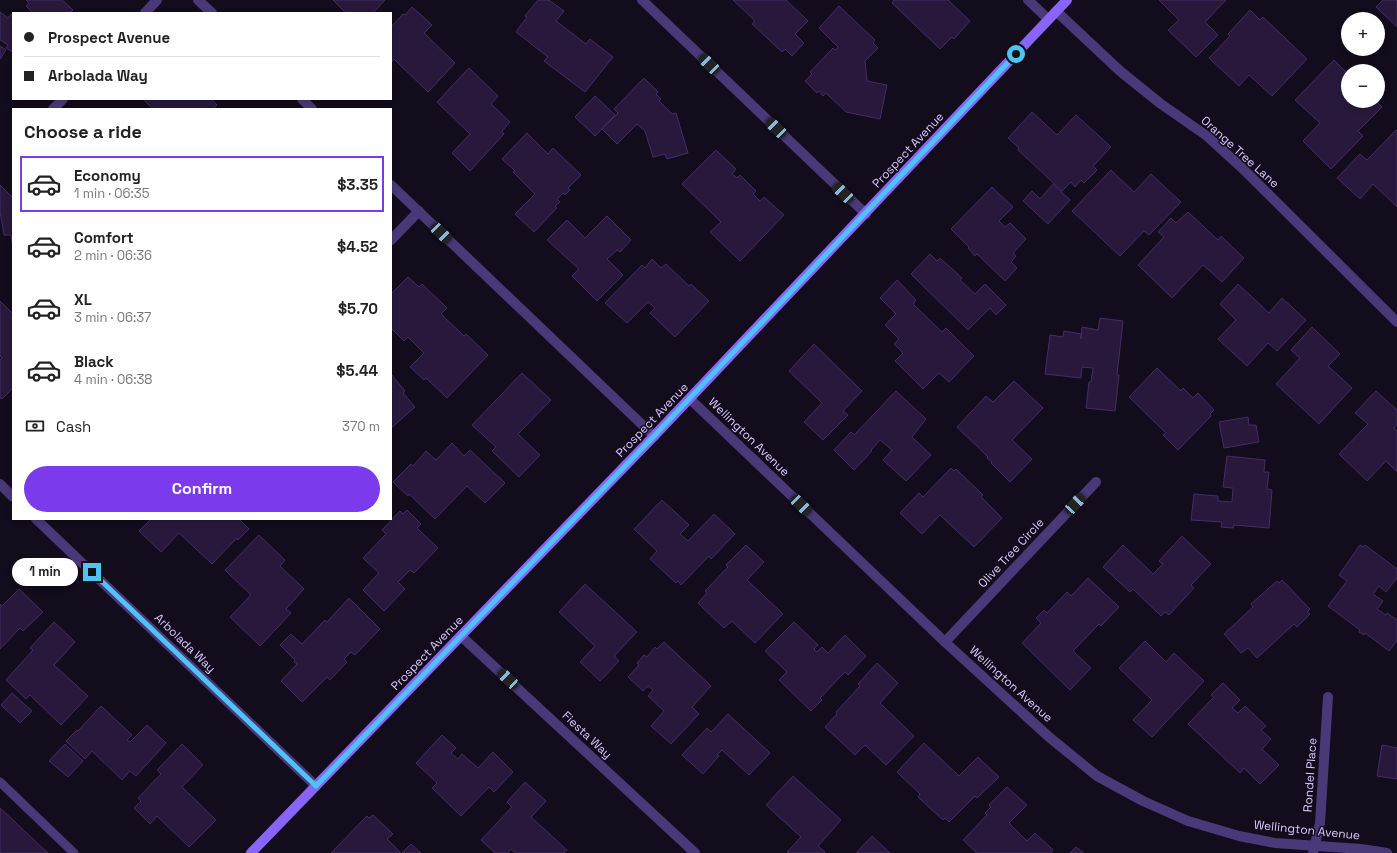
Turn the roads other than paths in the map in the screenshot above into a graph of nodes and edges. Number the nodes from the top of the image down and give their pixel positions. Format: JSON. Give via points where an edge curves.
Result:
{"nodes":[{"id":1,"x":157,"y":0,"type":"edge"},
{"id":2,"x":198,"y":0,"type":"edge"},
{"id":3,"x":642,"y":0,"type":"edge"},
{"id":4,"x":1028,"y":0,"type":"edge"},
{"id":5,"x":1066,"y":0,"type":"edge"},
{"id":6,"x":1056,"y":11,"type":"junction"},
{"id":7,"x":146,"y":12,"type":"edge"},
{"id":8,"x":211,"y":12,"type":"edge"},
{"id":9,"x":1048,"y":19,"type":"junction"},
{"id":10,"x":62,"y":100,"type":"edge"},
{"id":11,"x":303,"y":100,"type":"edge"},
{"id":12,"x":54,"y":108,"type":"edge"},
{"id":13,"x":311,"y":108,"type":"edge"},
{"id":14,"x":392,"y":186,"type":"edge"},
{"id":15,"x":419,"y":211,"type":"junction"},
{"id":16,"x":866,"y":214,"type":"junction"},
{"id":17,"x":392,"y":239,"type":"edge"},
{"id":18,"x":1397,"y":322,"type":"edge"},
{"id":19,"x":690,"y":399,"type":"junction"},
{"id":20,"x":654,"y":436,"type":"junction"},
{"id":21,"x":1096,"y":482,"type":"dead end"},
{"id":22,"x":0,"y":484,"type":"edge"},
{"id":23,"x":12,"y":496,"type":"edge"},
{"id":24,"x":37,"y":520,"type":"edge"},
{"id":25,"x":461,"y":636,"type":"junction"},
{"id":26,"x":945,"y":642,"type":"junction"},
{"id":27,"x":1328,"y":697,"type":"dead end"},
{"id":28,"x":0,"y":782,"type":"edge"},
{"id":29,"x":316,"y":786,"type":"junction"},
{"id":30,"x":1314,"y":849,"type":"edge"},
{"id":31,"x":74,"y":853,"type":"edge"},
{"id":32,"x":251,"y":853,"type":"edge"},
{"id":33,"x":695,"y":853,"type":"edge"},
{"id":34,"x":1386,"y":853,"type":"edge"}],
"edges":[{"from":1,"to":7,"type":"street"},
{"from":2,"to":8,"type":"street"},
{"from":3,"to":16,"type":"street"},
{"from":4,"to":9,"type":"street"},
{"from":5,"to":6,"type":"main road","name":"Prospect Avenue"},
{"from":6,"to":9,"type":"main road","name":"Prospect Avenue"},
{"from":6,"to":18,"type":"street","name":"Orange Tree Lane","via":[[1120,71],[1207,136],[1241,167]]},
{"from":9,"to":16,"type":"main road","name":"Prospect Avenue"},
{"from":10,"to":12,"type":"street"},
{"from":11,"to":13,"type":"street"},
{"from":14,"to":15,"type":"street"},
{"from":15,"to":17,"type":"street"},
{"from":15,"to":20,"type":"street"},
{"from":16,"to":19,"type":"main road","name":"Prospect Avenue"},
{"from":19,"to":20,"type":"main road","name":"Prospect Avenue"},
{"from":19,"to":26,"type":"street","name":"Wellington Avenue"},
{"from":20,"to":25,"type":"main road","name":"Prospect Avenue"},
{"from":21,"to":26,"type":"street","name":"Olive Tree Circle"},
{"from":22,"to":23,"type":"street"},
{"from":24,"to":29,"type":"street","name":"Arbolada Way"},
{"from":25,"to":29,"type":"main road","name":"Prospect Avenue"},
{"from":25,"to":33,"type":"street","name":"Fiesta Way"},
{"from":26,"to":30,"type":"street","name":"Wellington Avenue","via":[[1049,737],[1097,776],[1143,801],[1188,821],[1238,836]]},
{"from":27,"to":30,"type":"street","name":"Rondel Place","via":[[1320,823]]},
{"from":28,"to":31,"type":"lane"},
{"from":29,"to":32,"type":"main road","name":"Prospect Avenue"},
{"from":30,"to":34,"type":"street","name":"Wellington Avenue","via":[[1362,849]]}]}
